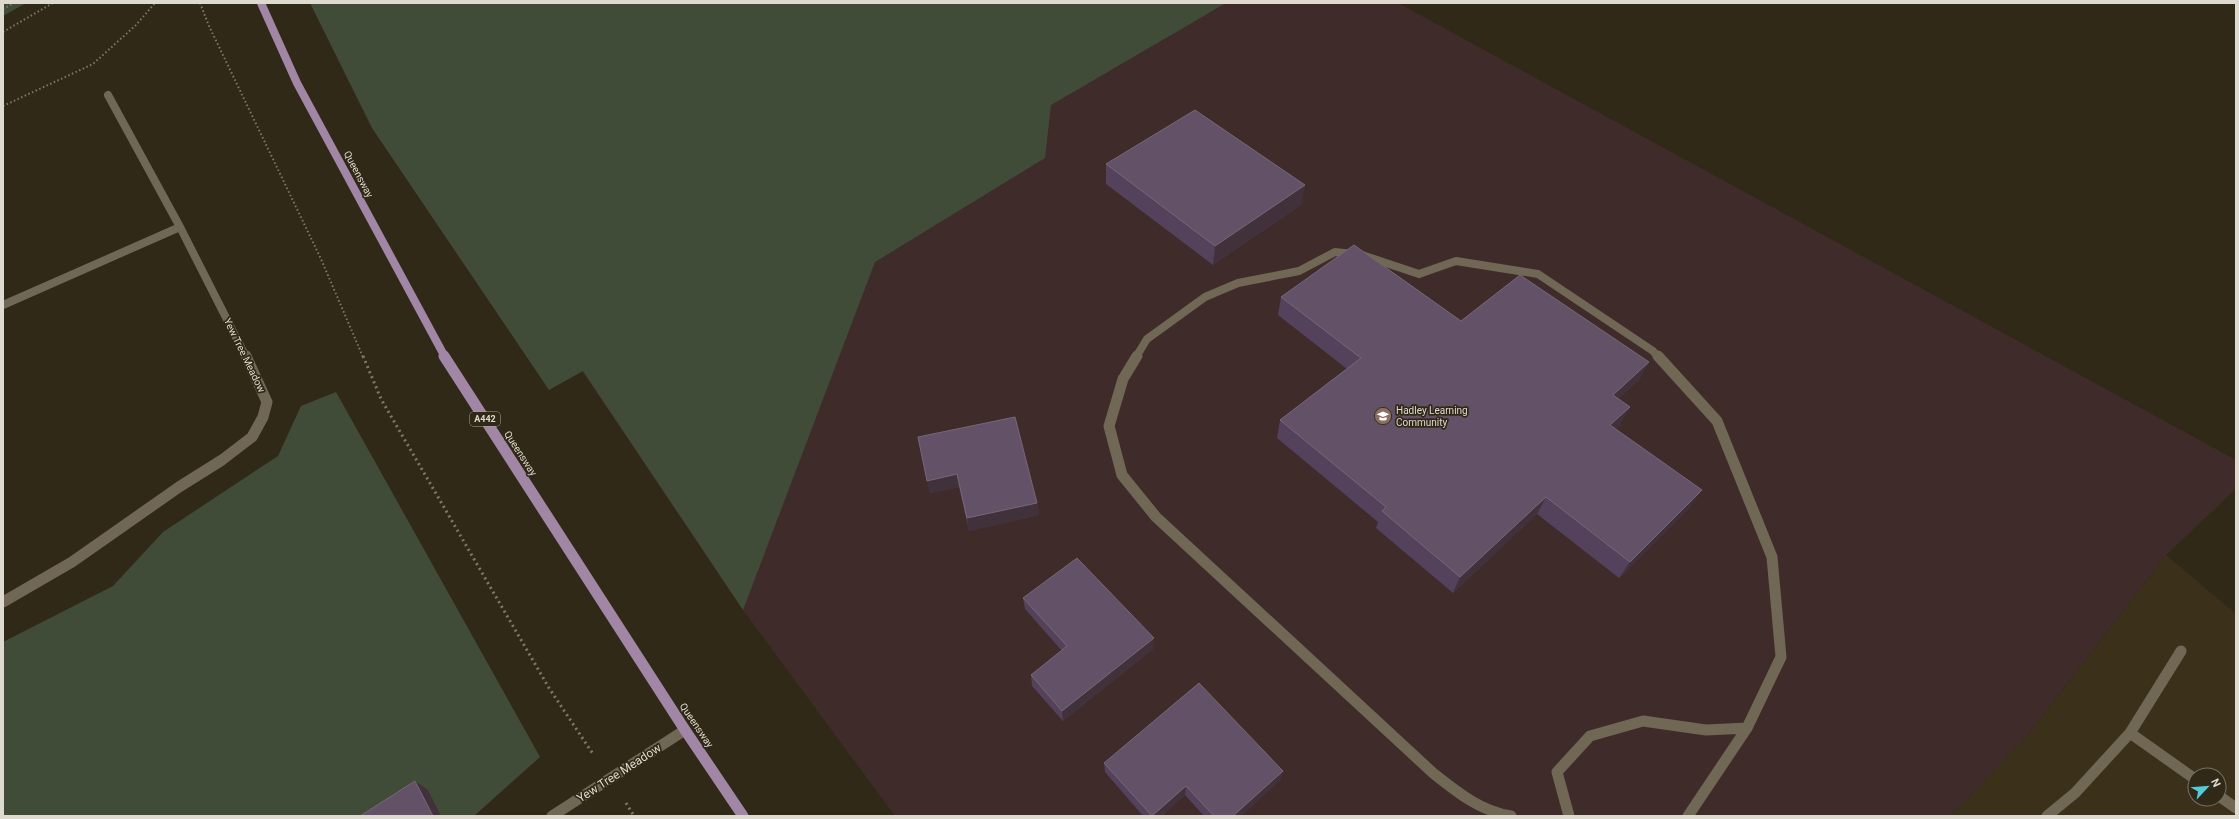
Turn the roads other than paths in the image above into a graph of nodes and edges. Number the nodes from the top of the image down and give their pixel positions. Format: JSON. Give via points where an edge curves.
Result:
{"nodes":[{"id":1,"x":261,"y":3,"type":"edge"},
{"id":2,"x":108,"y":95,"type":"dead end"},
{"id":3,"x":180,"y":227,"type":"junction"},
{"id":4,"x":3,"y":305,"type":"edge"},
{"id":5,"x":3,"y":602,"type":"edge"},
{"id":6,"x":2181,"y":651,"type":"dead end"},
{"id":7,"x":1747,"y":728,"type":"junction"},
{"id":8,"x":685,"y":730,"type":"junction"},
{"id":9,"x":2130,"y":733,"type":"junction"},
{"id":10,"x":2187,"y":773,"type":"edge"},
{"id":11,"x":2227,"y":802,"type":"edge"},
{"id":12,"x":2236,"y":808,"type":"edge"},
{"id":13,"x":552,"y":816,"type":"edge"},
{"id":14,"x":744,"y":816,"type":"edge"},
{"id":15,"x":1511,"y":816,"type":"edge"},
{"id":16,"x":1569,"y":816,"type":"edge"},
{"id":17,"x":1688,"y":816,"type":"edge"},
{"id":18,"x":2047,"y":816,"type":"edge"}],
"edges":[{"from":1,"to":8,"type":"main road","name":"Queensway","number":"A442","via":[[297,83],[440,349]]},
{"from":2,"to":3,"type":"street","name":"Yew Tree Meadow"},
{"from":3,"to":4,"type":"street"},
{"from":3,"to":5,"type":"street","name":"Yew Tree Meadow","via":[[262,388],[267,402],[263,417],[252,437],[222,460],[72,562]]},
{"from":6,"to":9,"type":"street"},
{"from":7,"to":15,"type":"street","via":[[1781,657],[1772,557],[1717,421],[1653,351],[1538,274],[1456,261],[1419,274],[1362,255],[1335,252],[1299,271],[1238,283],[1205,296],[1147,340],[1123,379],[1109,426],[1122,475],[1156,517],[1433,773],[1469,801],[1502,815]]},
{"from":7,"to":16,"type":"street","via":[[1706,730],[1643,720],[1590,736],[1557,772]]},
{"from":7,"to":17,"type":"street"},
{"from":8,"to":13,"type":"street","name":"Yew Tree Meadow"},
{"from":8,"to":14,"type":"main road","name":"Queensway","number":"A442"},
{"from":9,"to":10,"type":"street"},
{"from":9,"to":18,"type":"street","via":[[2075,793]]},
{"from":11,"to":12,"type":"street"}]}
